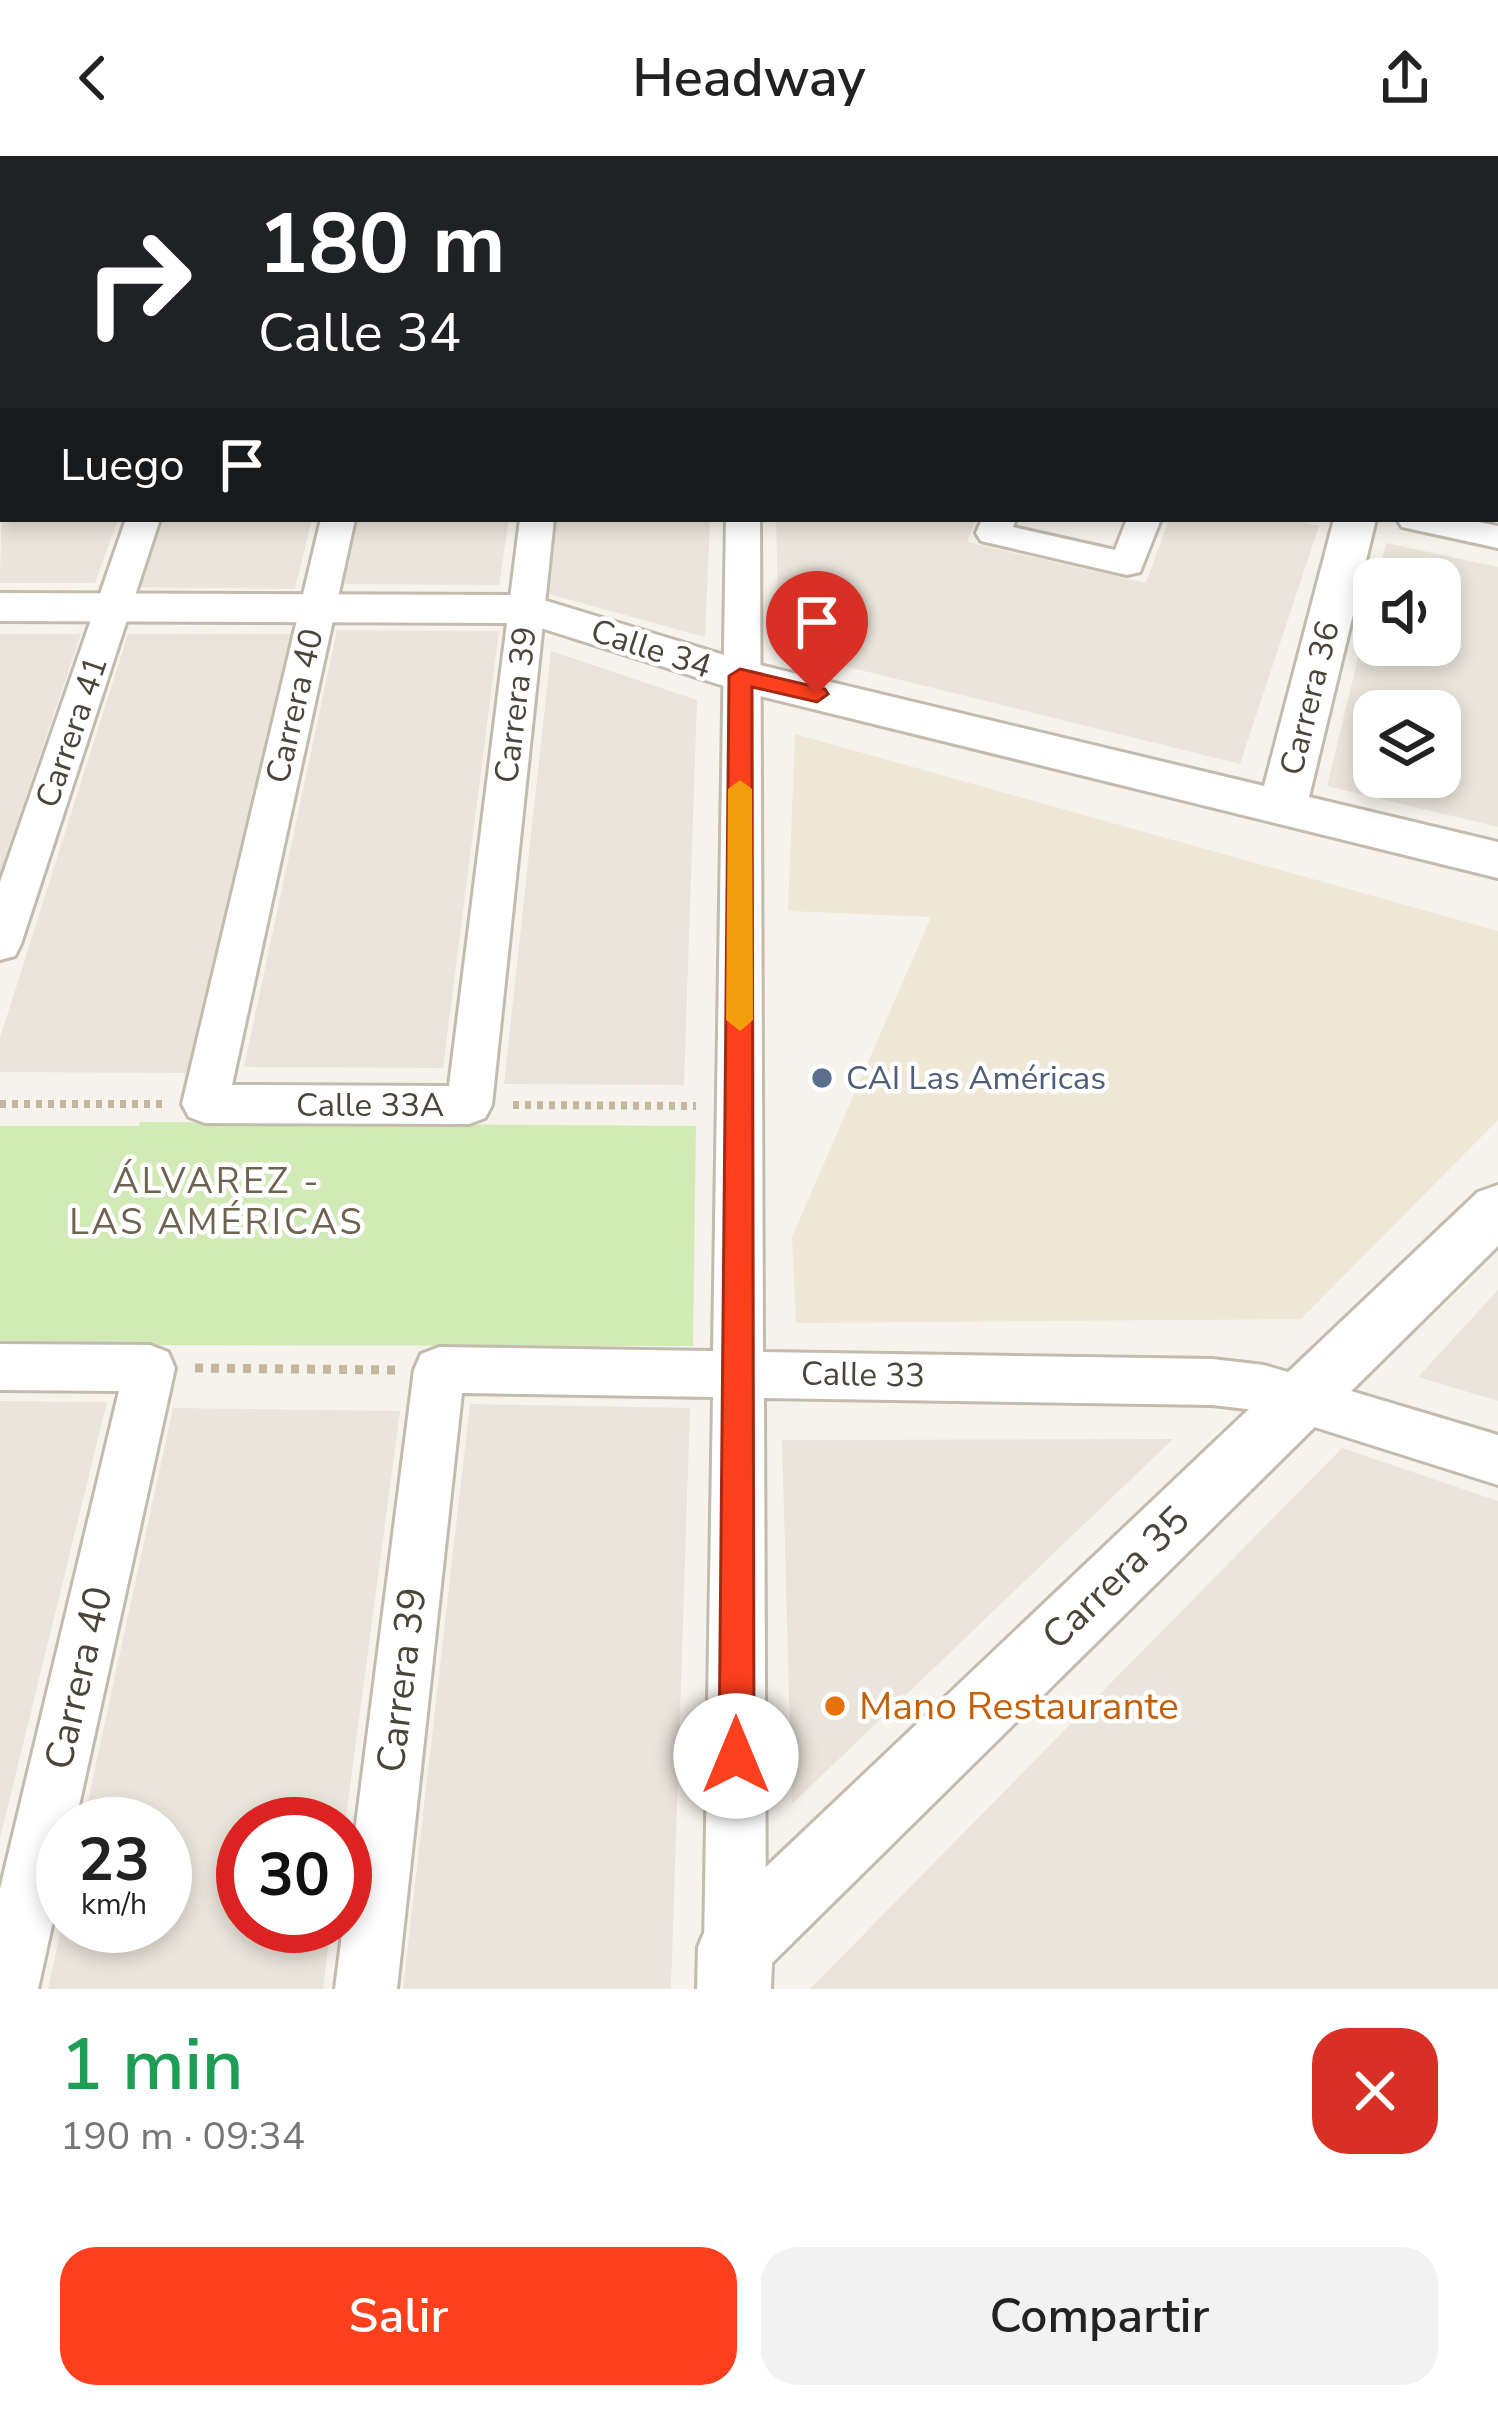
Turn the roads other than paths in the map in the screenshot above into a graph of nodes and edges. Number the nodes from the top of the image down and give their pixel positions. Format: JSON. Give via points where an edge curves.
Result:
{"nodes":[{"id":1,"x":142,"y":522,"type":"edge"},
{"id":2,"x":337,"y":522,"type":"edge"},
{"id":3,"x":537,"y":522,"type":"edge"},
{"id":4,"x":742,"y":522,"type":"edge"},
{"id":5,"x":1143,"y":522,"type":"edge"},
{"id":6,"x":1354,"y":522,"type":"edge"},
{"id":7,"x":1428,"y":522,"type":"edge"},
{"id":8,"x":996,"y":526,"type":"edge"},
{"id":9,"x":1498,"y":537,"type":"edge"},
{"id":10,"x":0,"y":607,"type":"edge"},
{"id":11,"x":113,"y":607,"type":"junction"},
{"id":12,"x":318,"y":608,"type":"junction"},
{"id":13,"x":527,"y":609,"type":"junction"},
{"id":14,"x":740,"y":676,"type":"junction"},
{"id":15,"x":1282,"y":807,"type":"junction"},
{"id":16,"x":1498,"y":860,"type":"edge"},
{"id":17,"x":0,"y":944,"type":"edge"},
{"id":18,"x":205,"y":1104,"type":"joint"},
{"id":19,"x":469,"y":1105,"type":"joint"},
{"id":20,"x":1498,"y":1209,"type":"edge"},
{"id":21,"x":0,"y":1367,"type":"edge"},
{"id":22,"x":439,"y":1370,"type":"joint"},
{"id":23,"x":739,"y":1372,"type":"junction"},
{"id":24,"x":1301,"y":1399,"type":"junction"},
{"id":25,"x":1498,"y":1460,"type":"edge"},
{"id":26,"x":735,"y":1968,"type":"edge"},
{"id":27,"x":7,"y":1989,"type":"edge"},
{"id":28,"x":366,"y":1989,"type":"edge"}],
"edges":[{"from":1,"to":11,"type":"street","name":"Carrera 41"},
{"from":2,"to":12,"type":"street","name":"Carrera 40"},
{"from":3,"to":13,"type":"street","name":"Carrera 39"},
{"from":4,"to":14,"type":"street"},
{"from":5,"to":8,"type":"street","via":[[1127,565]]},
{"from":6,"to":15,"type":"street","name":"Carrera 36"},
{"from":7,"to":9,"type":"street"},
{"from":10,"to":11,"type":"street","name":"Calle 34"},
{"from":11,"to":12,"type":"street","name":"Calle 34"},
{"from":11,"to":17,"type":"street","name":"Carrera 41"},
{"from":12,"to":13,"type":"street","name":"Calle 34"},
{"from":12,"to":18,"type":"street","name":"Carrera 40"},
{"from":13,"to":14,"type":"street","name":"Calle 34"},
{"from":13,"to":19,"type":"street","name":"Carrera 39"},
{"from":14,"to":15,"type":"street","name":"Calle 34"},
{"from":14,"to":23,"type":"street"},
{"from":15,"to":16,"type":"street","name":"Calle 34"},
{"from":18,"to":19,"type":"street","name":"Calle 33A"},
{"from":20,"to":24,"type":"street","name":"Carrera 35"},
{"from":21,"to":27,"type":"street","name":"Carrera 40","via":[[150,1368]]},
{"from":22,"to":23,"type":"street","name":"Calle 33"},
{"from":22,"to":28,"type":"street","name":"Carrera 39"},
{"from":23,"to":24,"type":"street","name":"Calle 33","via":[[1212,1382]]},
{"from":23,"to":26,"type":"street"},
{"from":24,"to":25,"type":"street","name":"Calle 33"},
{"from":24,"to":26,"type":"street","name":"Carrera 35"}]}
